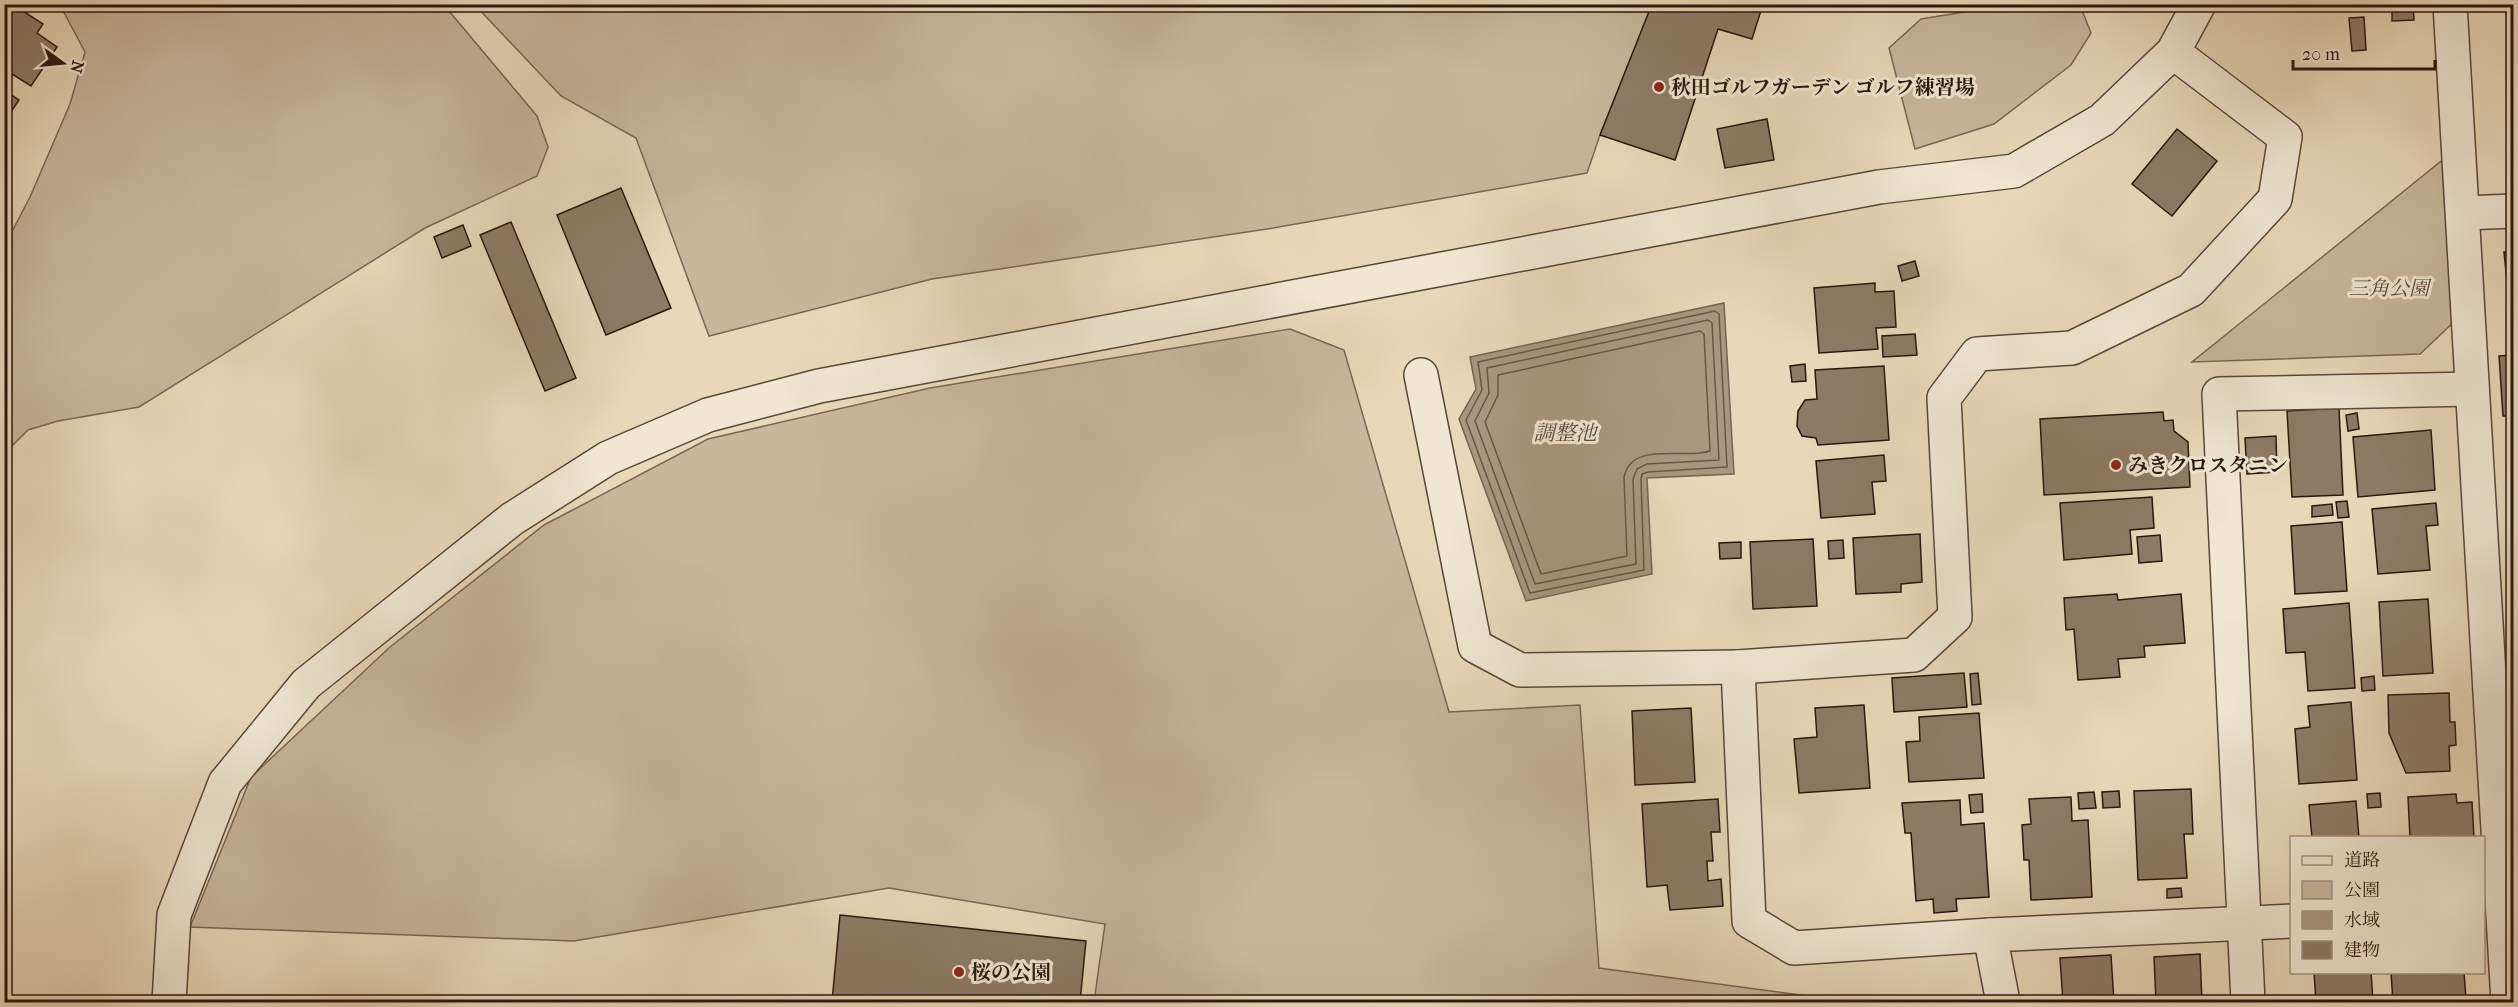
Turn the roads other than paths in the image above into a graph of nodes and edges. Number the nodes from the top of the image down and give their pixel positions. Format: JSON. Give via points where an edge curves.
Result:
{"nodes":[{"id":1,"x":2199,"y":4,"type":"edge"},
{"id":2,"x":2450,"y":4,"type":"edge"},
{"id":3,"x":2173,"y":52,"type":"junction"},
{"id":4,"x":2514,"y":211,"type":"edge"},
{"id":5,"x":2463,"y":213,"type":"junction"},
{"id":6,"x":1421,"y":375,"type":"dead end"},
{"id":7,"x":2472,"y":389,"type":"junction"},
{"id":8,"x":1738,"y":666,"type":"junction"},
{"id":9,"x":2500,"y":906,"type":"edge"},
{"id":10,"x":2290,"y":921,"type":"edge"},
{"id":11,"x":2244,"y":924,"type":"junction"},
{"id":12,"x":1990,"y":935,"type":"junction"},
{"id":13,"x":169,"y":1002,"type":"edge"},
{"id":14,"x":2003,"y":1002,"type":"edge"},
{"id":15,"x":2248,"y":1002,"type":"edge"},
{"id":16,"x":2508,"y":1002,"type":"edge"}],
"edges":[{"from":1,"to":3,"type":"street"},
{"from":2,"to":5,"type":"street"},
{"from":3,"to":8,"type":"street","via":[[2285,136],[2275,199],[2191,290],[2072,348],[1977,354],[1944,398],[1955,617],[1914,656]]},
{"from":3,"to":13,"type":"street","via":[[2102,120],[2014,171],[1868,189],[819,386],[708,415],[608,458],[512,519],[306,684],[232,774],[225,783],[174,915]]},
{"from":4,"to":5,"type":"street"},
{"from":5,"to":7,"type":"street"},
{"from":6,"to":8,"type":"street","via":[[1475,646],[1520,670]]},
{"from":7,"to":9,"type":"street"},
{"from":7,"to":11,"type":"street","via":[[2219,394]]},
{"from":8,"to":12,"type":"street","via":[[1749,921],[1794,948]]},
{"from":9,"to":16,"type":"street"},
{"from":10,"to":11,"type":"street"},
{"from":11,"to":12,"type":"street"},
{"from":11,"to":15,"type":"street"},
{"from":12,"to":14,"type":"street"}]}
